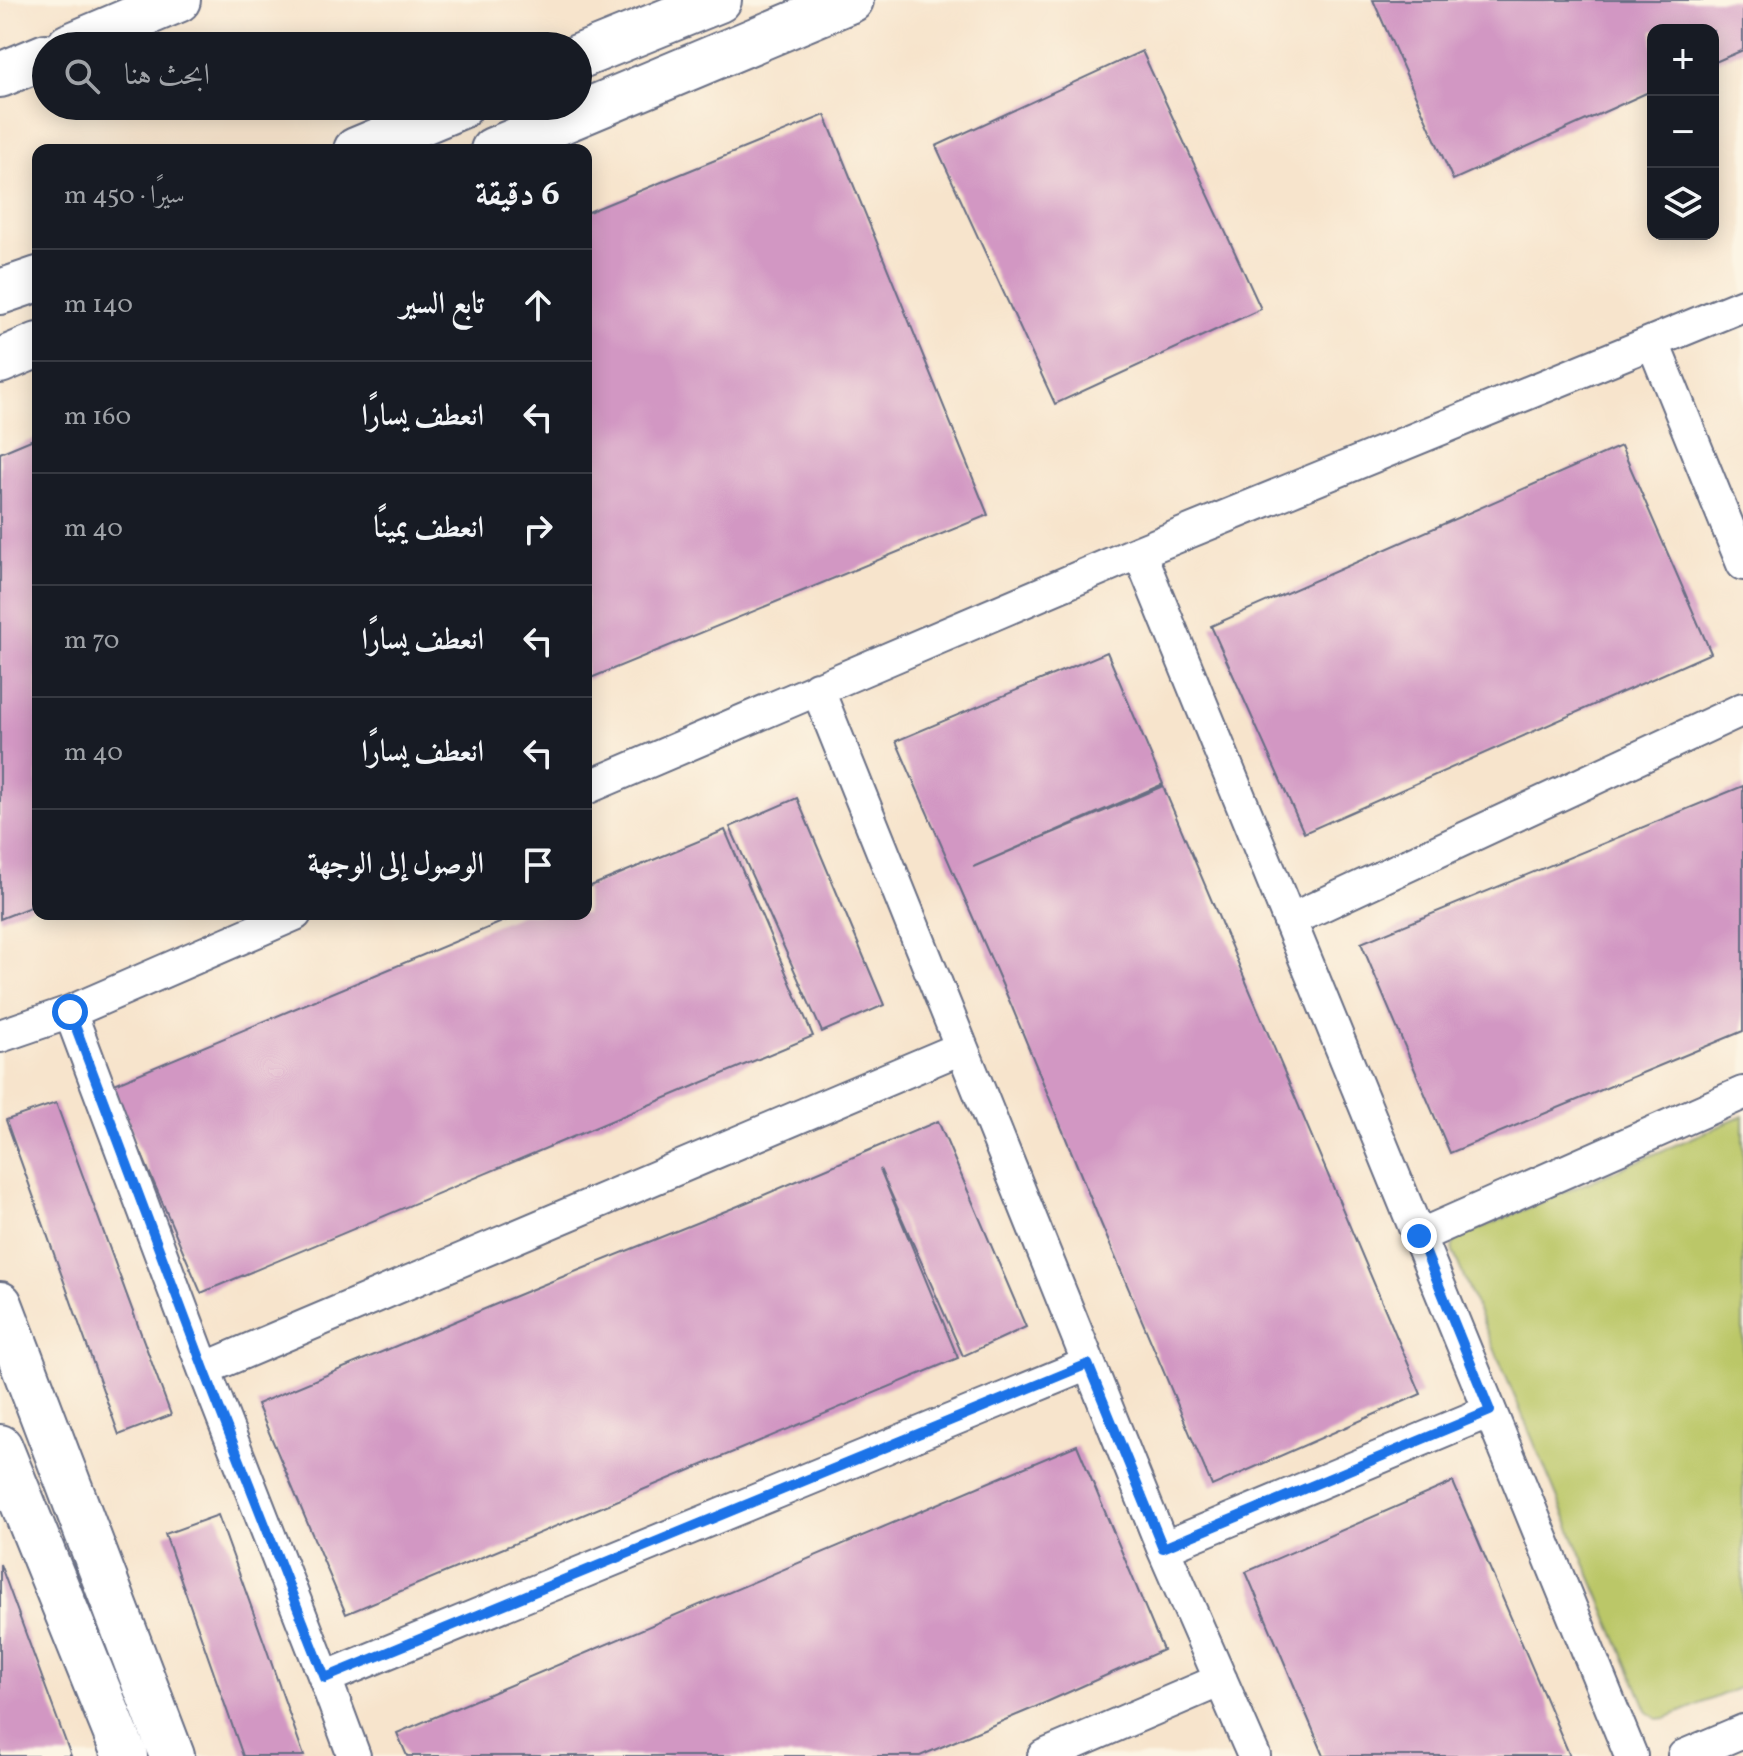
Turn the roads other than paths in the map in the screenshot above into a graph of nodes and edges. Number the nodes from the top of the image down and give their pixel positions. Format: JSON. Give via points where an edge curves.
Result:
{"nodes":[{"id":1,"x":178,"y":0,"type":"edge"},
{"id":2,"x":719,"y":0,"type":"edge"},
{"id":3,"x":851,"y":0,"type":"edge"},
{"id":4,"x":102,"y":32,"type":"edge"},
{"id":5,"x":592,"y":51,"type":"edge"},
{"id":6,"x":32,"y":62,"type":"edge"},
{"id":7,"x":0,"y":75,"type":"edge"},
{"id":8,"x":592,"y":109,"type":"edge"},
{"id":9,"x":428,"y":120,"type":"edge"},
{"id":10,"x":565,"y":120,"type":"edge"},
{"id":11,"x":370,"y":144,"type":"edge"},
{"id":12,"x":507,"y":144,"type":"edge"},
{"id":13,"x":32,"y":281,"type":"edge"},
{"id":14,"x":0,"y":292,"type":"edge"},
{"id":15,"x":1743,"y":305,"type":"edge"},
{"id":16,"x":1653,"y":343,"type":"junction"},
{"id":17,"x":32,"y":348,"type":"edge"},
{"id":18,"x":0,"y":361,"type":"edge"},
{"id":19,"x":1139,"y":552,"type":"junction"},
{"id":20,"x":1743,"y":564,"type":"edge"},
{"id":21,"x":817,"y":688,"type":"junction"},
{"id":22,"x":1743,"y":709,"type":"edge"},
{"id":23,"x":592,"y":785,"type":"edge"},
{"id":24,"x":281,"y":920,"type":"edge"},
{"id":25,"x":1290,"y":920,"type":"junction"},
{"id":26,"x":70,"y":1012,"type":"junction"},
{"id":27,"x":0,"y":1036,"type":"edge"},
{"id":28,"x":961,"y":1048,"type":"junction"},
{"id":29,"x":1743,"y":1093,"type":"edge"},
{"id":30,"x":1419,"y":1236,"type":"junction"},
{"id":31,"x":0,"y":1304,"type":"edge"},
{"id":32,"x":1088,"y":1364,"type":"junction"},
{"id":33,"x":204,"y":1369,"type":"junction"},
{"id":34,"x":1490,"y":1411,"type":"junction"},
{"id":35,"x":0,"y":1447,"type":"edge"},
{"id":36,"x":1163,"y":1548,"type":"junction"},
{"id":37,"x":325,"y":1678,"type":"junction"},
{"id":38,"x":1221,"y":1680,"type":"junction"},
{"id":39,"x":1743,"y":1731,"type":"edge"},
{"id":40,"x":125,"y":1756,"type":"edge"},
{"id":41,"x":172,"y":1756,"type":"edge"},
{"id":42,"x":354,"y":1756,"type":"edge"},
{"id":43,"x":1044,"y":1756,"type":"edge"},
{"id":44,"x":1254,"y":1756,"type":"edge"},
{"id":45,"x":1631,"y":1756,"type":"edge"},
{"id":46,"x":1684,"y":1756,"type":"edge"}],
"edges":[{"from":1,"to":4,"type":"main road"},
{"from":2,"to":5,"type":"main road"},
{"from":3,"to":8,"type":"main road"},
{"from":6,"to":7,"type":"main road"},
{"from":9,"to":11,"type":"main road"},
{"from":10,"to":12,"type":"main road"},
{"from":13,"to":14,"type":"main road"},
{"from":15,"to":16,"type":"street"},
{"from":16,"to":19,"type":"street"},
{"from":16,"to":20,"type":"street"},
{"from":17,"to":18,"type":"main road"},
{"from":19,"to":21,"type":"street"},
{"from":19,"to":25,"type":"street"},
{"from":21,"to":23,"type":"street"},
{"from":21,"to":28,"type":"street"},
{"from":22,"to":25,"type":"street"},
{"from":24,"to":26,"type":"street"},
{"from":25,"to":30,"type":"street"},
{"from":26,"to":27,"type":"street"},
{"from":26,"to":33,"type":"street"},
{"from":28,"to":32,"type":"street"},
{"from":28,"to":33,"type":"street"},
{"from":29,"to":30,"type":"street"},
{"from":30,"to":34,"type":"street"},
{"from":31,"to":41,"type":"main road"},
{"from":32,"to":36,"type":"street"},
{"from":32,"to":37,"type":"street"},
{"from":33,"to":37,"type":"street"},
{"from":34,"to":36,"type":"street"},
{"from":34,"to":45,"type":"street"},
{"from":35,"to":40,"type":"main road"},
{"from":36,"to":38,"type":"street"},
{"from":37,"to":42,"type":"street"},
{"from":38,"to":43,"type":"street"},
{"from":38,"to":44,"type":"street"},
{"from":39,"to":46,"type":"street"}]}
